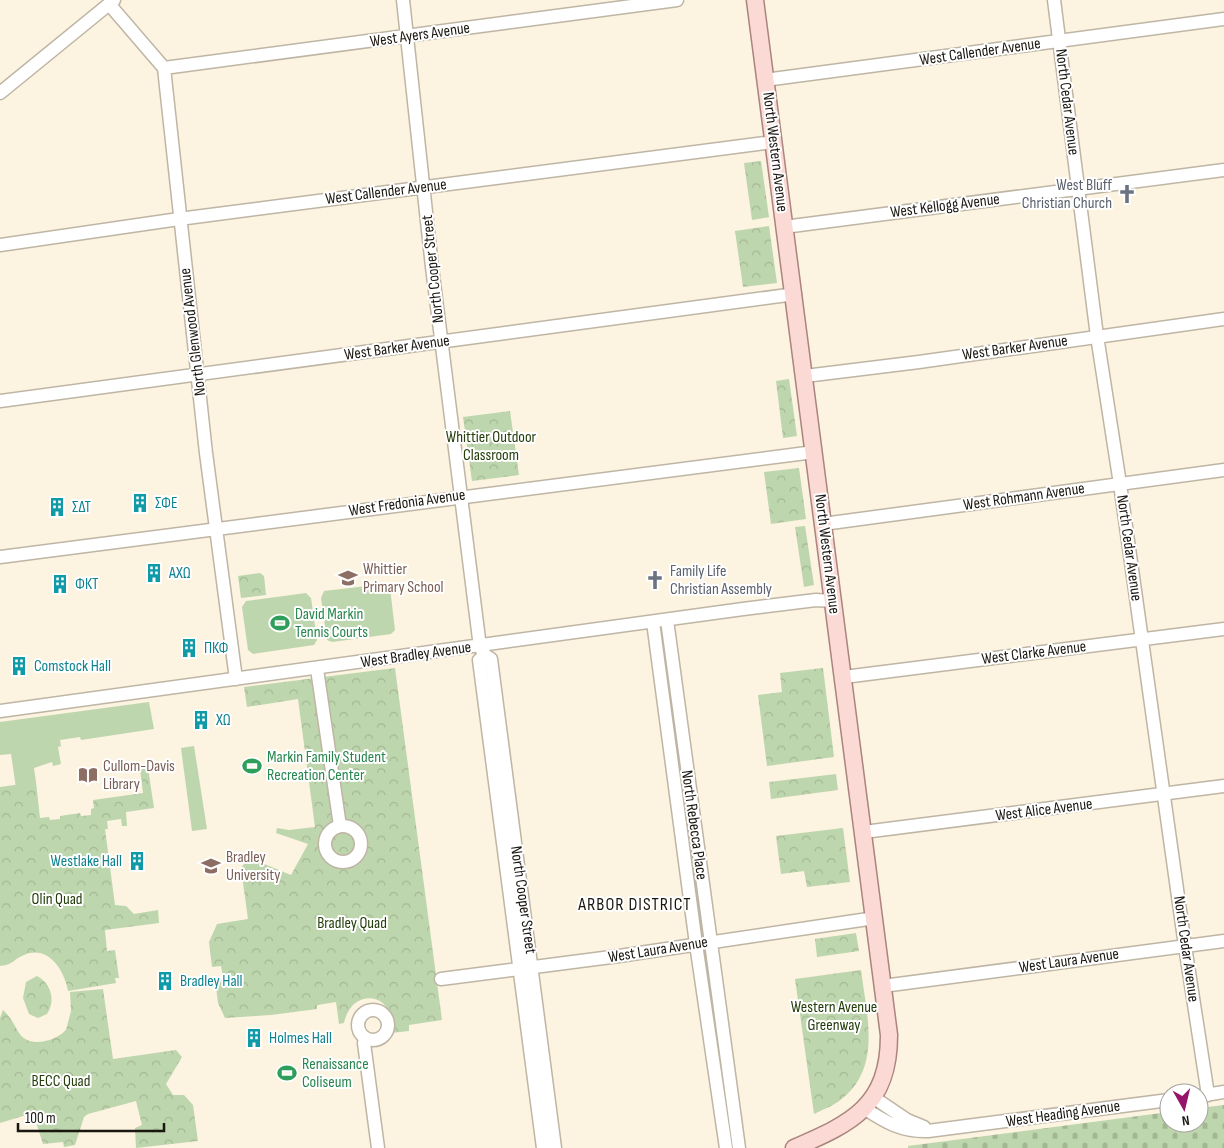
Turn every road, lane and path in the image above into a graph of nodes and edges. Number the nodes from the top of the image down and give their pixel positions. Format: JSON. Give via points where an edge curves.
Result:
{"nodes":[{"id":1,"x":402,"y":0,"type":"edge"},
{"id":2,"x":677,"y":0,"type":"edge"},
{"id":3,"x":755,"y":0,"type":"edge"},
{"id":4,"x":1054,"y":0,"type":"edge"},
{"id":5,"x":111,"y":2,"type":"edge"},
{"id":6,"x":1224,"y":19,"type":"edge"},
{"id":7,"x":407,"y":37,"type":"junction"},
{"id":8,"x":1059,"y":41,"type":"junction"},
{"id":9,"x":164,"y":68,"type":"junction"},
{"id":10,"x":765,"y":80,"type":"junction"},
{"id":11,"x":0,"y":93,"type":"edge"},
{"id":12,"x":773,"y":142,"type":"junction"},
{"id":13,"x":1224,"y":170,"type":"edge"},
{"id":14,"x":424,"y":188,"type":"junction"},
{"id":15,"x":1078,"y":189,"type":"junction"},
{"id":16,"x":180,"y":219,"type":"junction"},
{"id":17,"x":784,"y":227,"type":"junction"},
{"id":18,"x":0,"y":245,"type":"edge"},
{"id":19,"x":795,"y":294,"type":"junction"},
{"id":20,"x":1224,"y":319,"type":"edge"},
{"id":21,"x":1097,"y":336,"type":"junction"},
{"id":22,"x":442,"y":342,"type":"junction"},
{"id":23,"x":198,"y":375,"type":"junction"},
{"id":24,"x":805,"y":376,"type":"junction"},
{"id":25,"x":0,"y":401,"type":"edge"},
{"id":26,"x":814,"y":452,"type":"junction"},
{"id":27,"x":1224,"y":470,"type":"edge"},
{"id":28,"x":1120,"y":484,"type":"junction"},
{"id":29,"x":462,"y":496,"type":"junction"},
{"id":30,"x":824,"y":524,"type":"junction"},
{"id":31,"x":217,"y":528,"type":"junction"},
{"id":32,"x":0,"y":557,"type":"edge"},
{"id":33,"x":833,"y":601,"type":"junction"},
{"id":34,"x":667,"y":620,"type":"junction"},
{"id":35,"x":653,"y":622,"type":"junction"},
{"id":36,"x":1224,"y":628,"type":"edge"},
{"id":37,"x":1142,"y":640,"type":"junction"},
{"id":38,"x":483,"y":651,"type":"junction"},
{"id":39,"x":318,"y":669,"type":"junction"},
{"id":40,"x":844,"y":677,"type":"junction"},
{"id":41,"x":236,"y":679,"type":"junction"},
{"id":42,"x":0,"y":711,"type":"edge"},
{"id":43,"x":1224,"y":786,"type":"edge"},
{"id":44,"x":1164,"y":795,"type":"junction"},
{"id":45,"x":340,"y":826,"type":"dead end"},
{"id":46,"x":864,"y":832,"type":"junction"},
{"id":47,"x":875,"y":918,"type":"junction"},
{"id":48,"x":1224,"y":941,"type":"edge"},
{"id":49,"x":710,"y":942,"type":"junction"},
{"id":50,"x":696,"y":944,"type":"junction"},
{"id":51,"x":1185,"y":946,"type":"junction"},
{"id":52,"x":526,"y":969,"type":"junction"},
{"id":53,"x":441,"y":979,"type":"dead end"},
{"id":54,"x":884,"y":986,"type":"junction"},
{"id":55,"x":366,"y":1039,"type":"dead end"},
{"id":56,"x":1202,"y":1083,"type":"edge"},
{"id":57,"x":1224,"y":1092,"type":"edge"},
{"id":58,"x":1209,"y":1094,"type":"edge"},
{"id":59,"x":1159,"y":1101,"type":"edge"},
{"id":60,"x":868,"y":1103,"type":"junction"},
{"id":61,"x":803,"y":1146,"type":"edge"},
{"id":62,"x":378,"y":1148,"type":"edge"},
{"id":63,"x":543,"y":1148,"type":"edge"},
{"id":64,"x":555,"y":1148,"type":"edge"},
{"id":65,"x":726,"y":1148,"type":"edge"},
{"id":66,"x":739,"y":1148,"type":"edge"}],
"edges":[{"from":1,"to":7,"type":"street","name":"North Cooper Street"},
{"from":2,"to":7,"type":"street","name":"West Ayers Avenue"},
{"from":3,"to":10,"type":"main road","name":"North Western Avenue"},
{"from":4,"to":8,"type":"street","name":"North Cedar Avenue"},
{"from":5,"to":9,"type":"street"},
{"from":5,"to":11,"type":"street"},
{"from":6,"to":8,"type":"street","name":"West Callender Avenue"},
{"from":7,"to":9,"type":"street","name":"West Ayers Avenue"},
{"from":7,"to":14,"type":"street","name":"North Cooper Street"},
{"from":8,"to":10,"type":"street","name":"West Callender Avenue"},
{"from":8,"to":15,"type":"street","name":"North Cedar Avenue"},
{"from":9,"to":16,"type":"street","name":"North Glenwood Avenue"},
{"from":10,"to":12,"type":"main road","name":"North Western Avenue"},
{"from":12,"to":14,"type":"street","name":"West Callender Avenue"},
{"from":12,"to":17,"type":"main road","name":"North Western Avenue"},
{"from":13,"to":15,"type":"street","name":"West Kellogg Avenue"},
{"from":14,"to":16,"type":"street","name":"West Callender Avenue"},
{"from":14,"to":22,"type":"street","name":"North Cooper Street"},
{"from":15,"to":17,"type":"street","name":"West Kellogg Avenue"},
{"from":15,"to":21,"type":"street","name":"North Cedar Avenue"},
{"from":16,"to":18,"type":"street","name":"West Callender Avenue"},
{"from":16,"to":23,"type":"street","name":"North Glenwood Avenue"},
{"from":17,"to":19,"type":"main road","name":"North Western Avenue"},
{"from":19,"to":22,"type":"street","name":"West Barker Avenue"},
{"from":19,"to":24,"type":"main road","name":"North Western Avenue"},
{"from":20,"to":21,"type":"street","name":"West Barker Avenue"},
{"from":21,"to":24,"type":"street","name":"West Barker Avenue"},
{"from":21,"to":28,"type":"street","name":"North Cedar Avenue"},
{"from":22,"to":23,"type":"street","name":"West Barker Avenue"},
{"from":22,"to":29,"type":"street","name":"North Cooper Street"},
{"from":23,"to":25,"type":"street","name":"West Barker Avenue"},
{"from":23,"to":31,"type":"street","name":"North Glenwood Avenue"},
{"from":24,"to":26,"type":"main road","name":"North Western Avenue"},
{"from":26,"to":29,"type":"street","name":"West Fredonia Avenue"},
{"from":26,"to":30,"type":"main road","name":"North Western Avenue"},
{"from":27,"to":28,"type":"street","name":"West Rohmann Avenue"},
{"from":28,"to":30,"type":"street","name":"West Rohmann Avenue"},
{"from":28,"to":37,"type":"street","name":"North Cedar Avenue"},
{"from":29,"to":31,"type":"street","name":"West Fredonia Avenue"},
{"from":29,"to":38,"type":"street","name":"North Cooper Street"},
{"from":30,"to":33,"type":"main road","name":"North Western Avenue"},
{"from":31,"to":32,"type":"street","name":"West Fredonia Avenue"},
{"from":31,"to":41,"type":"street","name":"North Glenwood Avenue"},
{"from":33,"to":34,"type":"street","name":"West Bradley Avenue","via":[[816,600]]},
{"from":33,"to":40,"type":"main road","name":"North Western Avenue"},
{"from":34,"to":35,"type":"street","name":"West Bradley Avenue"},
{"from":34,"to":49,"type":"street","name":"North Rebecca Place"},
{"from":35,"to":38,"type":"street","name":"West Bradley Avenue"},
{"from":35,"to":50,"type":"street","name":"North Rebecca Place"},
{"from":36,"to":37,"type":"street","name":"West Clarke Avenue"},
{"from":37,"to":40,"type":"street","name":"West Clarke Avenue"},
{"from":37,"to":44,"type":"street","name":"North Cedar Avenue"},
{"from":38,"to":39,"type":"street","name":"West Bradley Avenue"},
{"from":38,"to":52,"type":"street","name":"North Cooper Street","via":[[479,660]]},
{"from":39,"to":41,"type":"street","name":"West Bradley Avenue"},
{"from":39,"to":45,"type":"street"},
{"from":40,"to":46,"type":"main road","name":"North Western Avenue"},
{"from":41,"to":42,"type":"street","name":"West Bradley Avenue"},
{"from":43,"to":44,"type":"street","name":"West Alice Avenue"},
{"from":44,"to":46,"type":"street","name":"West Alice Avenue"},
{"from":44,"to":51,"type":"street","name":"North Cedar Avenue"},
{"from":46,"to":47,"type":"main road","name":"North Western Avenue"},
{"from":47,"to":49,"type":"street","name":"West Laura Avenue"},
{"from":47,"to":54,"type":"main road","name":"North Western Avenue"},
{"from":48,"to":51,"type":"street","name":"West Laura Avenue"},
{"from":49,"to":50,"type":"street","name":"West Laura Avenue"},
{"from":49,"to":66,"type":"street","name":"North Rebecca Place"},
{"from":50,"to":52,"type":"street","name":"West Laura Avenue"},
{"from":50,"to":65,"type":"street","name":"North Rebecca Place"},
{"from":51,"to":54,"type":"street","name":"West Laura Avenue"},
{"from":51,"to":56,"type":"street","name":"North Cedar Avenue"},
{"from":52,"to":53,"type":"street","name":"West Laura Avenue"},
{"from":52,"to":63,"type":"street","name":"North Cooper Street"},
{"from":52,"to":64,"type":"street","name":"North Cooper Street"},
{"from":54,"to":60,"type":"main road","name":"North Western Avenue","via":[[889,1050],[884,1076]]},
{"from":55,"to":62,"type":"street"},
{"from":57,"to":58,"type":"street"},
{"from":59,"to":60,"type":"street","name":"West Heading Avenue","via":[[928,1131],[890,1125]]},
{"from":60,"to":61,"type":"main road","via":[[854,1118]]}]}
